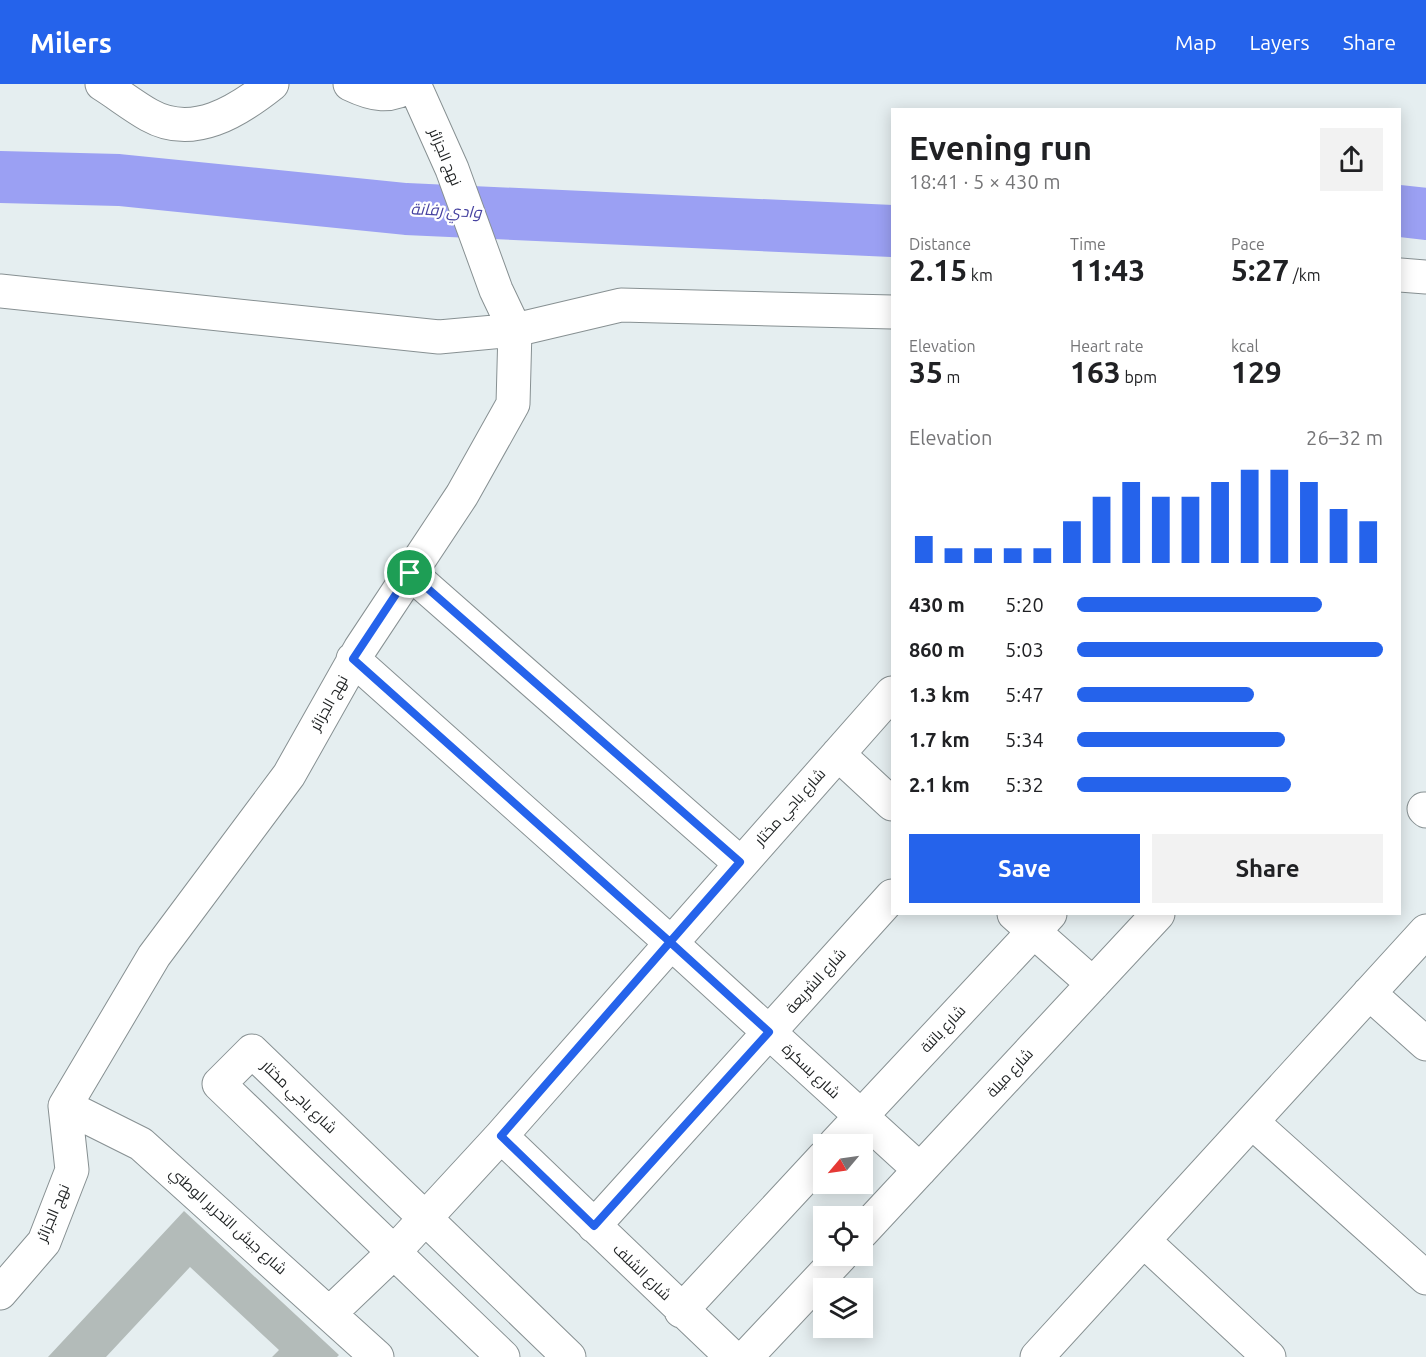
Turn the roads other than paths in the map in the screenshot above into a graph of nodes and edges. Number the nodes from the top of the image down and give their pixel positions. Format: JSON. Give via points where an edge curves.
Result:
{"nodes":[{"id":1,"x":102,"y":84,"type":"edge"},
{"id":2,"x":272,"y":84,"type":"edge"},
{"id":3,"x":413,"y":84,"type":"edge"},
{"id":4,"x":353,"y":85,"type":"edge"},
{"id":5,"x":1401,"y":275,"type":"edge"},
{"id":6,"x":1426,"y":277,"type":"edge"},
{"id":7,"x":0,"y":291,"type":"edge"},
{"id":8,"x":891,"y":312,"type":"edge"},
{"id":9,"x":515,"y":330,"type":"junction"},
{"id":10,"x":410,"y":573,"type":"junction"},
{"id":11,"x":353,"y":659,"type":"junction"},
{"id":12,"x":891,"y":694,"type":"edge"},
{"id":13,"x":838,"y":754,"type":"junction"},
{"id":14,"x":891,"y":803,"type":"edge"},
{"id":15,"x":740,"y":862,"type":"junction"},
{"id":16,"x":891,"y":897,"type":"edge"},
{"id":17,"x":1157,"y":915,"type":"edge"},
{"id":18,"x":1032,"y":919,"type":"edge"},
{"id":19,"x":1426,"y":931,"type":"edge"},
{"id":20,"x":670,"y":942,"type":"junction"},
{"id":21,"x":1093,"y":984,"type":"junction"},
{"id":22,"x":1370,"y":993,"type":"junction"},
{"id":23,"x":769,"y":1032,"type":"junction"},
{"id":24,"x":1426,"y":1044,"type":"edge"},
{"id":25,"x":65,"y":1106,"type":"junction"},
{"id":26,"x":861,"y":1117,"type":"junction"},
{"id":27,"x":1252,"y":1122,"type":"junction"},
{"id":28,"x":845,"y":1134,"type":"edge"},
{"id":29,"x":501,"y":1136,"type":"junction"},
{"id":30,"x":813,"y":1169,"type":"edge"},
{"id":31,"x":920,"y":1170,"type":"junction"},
{"id":32,"x":425,"y":1218,"type":"junction"},
{"id":33,"x":873,"y":1220,"type":"edge"},
{"id":34,"x":594,"y":1226,"type":"junction"},
{"id":35,"x":1144,"y":1240,"type":"junction"},
{"id":36,"x":394,"y":1252,"type":"junction"},
{"id":37,"x":832,"y":1266,"type":"edge"},
{"id":38,"x":1426,"y":1278,"type":"edge"},
{"id":39,"x":0,"y":1293,"type":"edge"},
{"id":40,"x":681,"y":1311,"type":"junction"},
{"id":41,"x":330,"y":1313,"type":"junction"},
{"id":42,"x":1264,"y":1355,"type":"edge"},
{"id":43,"x":377,"y":1357,"type":"edge"},
{"id":44,"x":503,"y":1357,"type":"edge"},
{"id":45,"x":569,"y":1357,"type":"edge"},
{"id":46,"x":732,"y":1357,"type":"edge"},
{"id":47,"x":746,"y":1357,"type":"edge"},
{"id":48,"x":1037,"y":1357,"type":"edge"}],
"edges":[{"from":1,"to":2,"type":"street","via":[[150,116],[171,123],[193,124],[220,119]]},
{"from":3,"to":4,"type":"street","via":[[385,95],[369,94]]},
{"from":3,"to":9,"type":"street","name":"نهج الجزائر","via":[[452,169],[496,290]]},
{"from":5,"to":6,"type":"street"},
{"from":7,"to":9,"type":"street","via":[[440,337]]},
{"from":8,"to":9,"type":"street","via":[[621,305]]},
{"from":9,"to":10,"type":"street","name":"نهج الجزائر","via":[[513,404],[462,495]]},
{"from":10,"to":11,"type":"street","name":"نهج الجزائر"},
{"from":10,"to":15,"type":"street"},
{"from":11,"to":20,"type":"street","name":"شارع بسكرة"},
{"from":11,"to":25,"type":"street","name":"نهج الجزائر","via":[[290,775],[154,956]]},
{"from":12,"to":13,"type":"street","name":"شارع باجي مختار"},
{"from":13,"to":14,"type":"street"},
{"from":13,"to":15,"type":"street","name":"شارع باجي مختار"},
{"from":15,"to":20,"type":"street","name":"شارع باجي مختار"},
{"from":16,"to":23,"type":"street","name":"شارع الشريعة"},
{"from":17,"to":21,"type":"street","name":"شارع ميلة"},
{"from":18,"to":21,"type":"street"},
{"from":18,"to":26,"type":"street","name":"شارع باتنة"},
{"from":19,"to":22,"type":"street"},
{"from":20,"to":23,"type":"street","name":"شارع بسكرة"},
{"from":20,"to":29,"type":"street","name":"شارع باجي مختار"},
{"from":21,"to":31,"type":"street","name":"شارع ميلة"},
{"from":22,"to":24,"type":"street"},
{"from":22,"to":27,"type":"street"},
{"from":23,"to":26,"type":"street","name":"شارع بسكرة"},
{"from":23,"to":34,"type":"street","name":"شارع الشريعة"},
{"from":25,"to":39,"type":"street","name":"نهج الجزائر","via":[[72,1170],[44,1242]]},
{"from":25,"to":41,"type":"street","name":"شارع جيش التحرير الوطني","via":[[141,1144]]},
{"from":26,"to":28,"type":"street","name":"شارع باتنة"},
{"from":26,"to":31,"type":"street","name":"شارع بسكرة"},
{"from":27,"to":35,"type":"street"},
{"from":27,"to":38,"type":"street"},
{"from":29,"to":32,"type":"street","name":"شارع باجي مختار"},
{"from":29,"to":34,"type":"street","name":"شارع الشلف"},
{"from":30,"to":40,"type":"street"},
{"from":31,"to":33,"type":"street","name":"شارع ميلة"},
{"from":32,"to":36,"type":"street","name":"شارع باجي مختار"},
{"from":32,"to":36,"type":"street","name":"شارع باجي مختار","via":[[252,1051],[219,1084]]},
{"from":32,"to":45,"type":"street","name":"شارع باجي مختار"},
{"from":34,"to":40,"type":"street","name":"شارع الشلف"},
{"from":35,"to":42,"type":"street"},
{"from":35,"to":48,"type":"street"},
{"from":36,"to":41,"type":"street","name":"شارع باجي مختار"},
{"from":36,"to":44,"type":"street","name":"شارع باجي مختار"},
{"from":37,"to":47,"type":"street"},
{"from":40,"to":46,"type":"street","name":"شارع الشلف"},
{"from":41,"to":43,"type":"street","name":"شارع جيش التحرير الوطني"}]}
